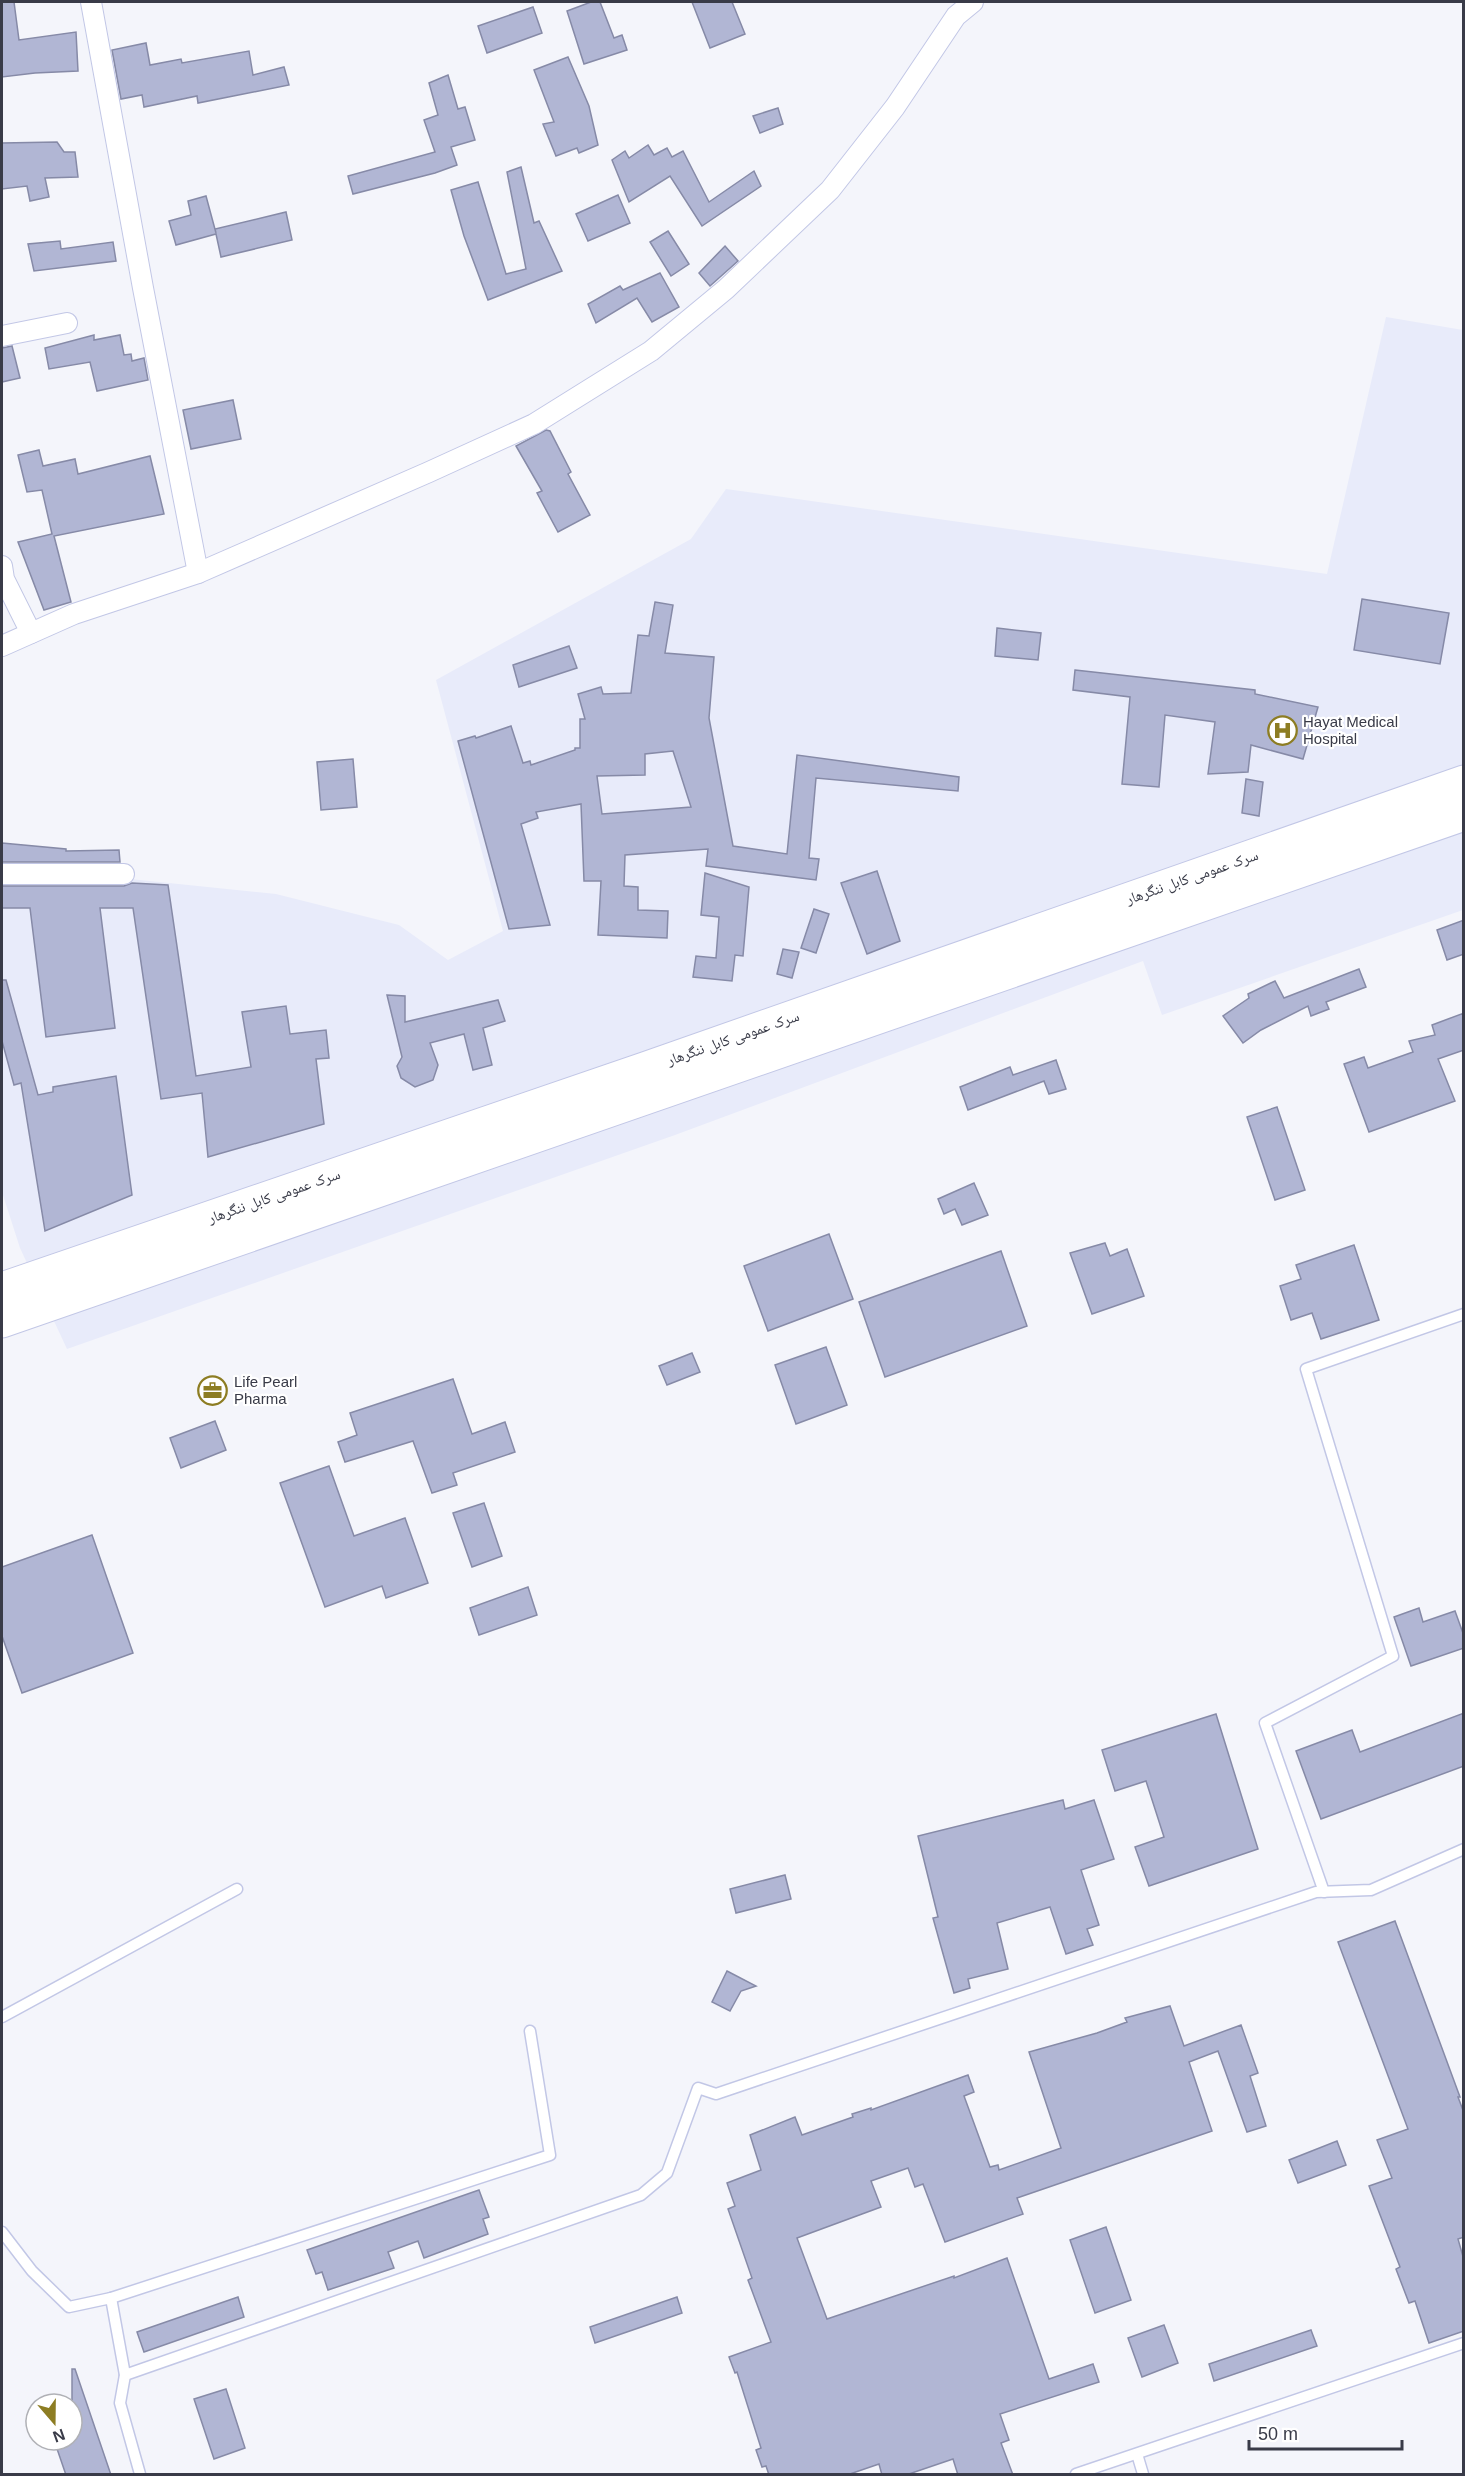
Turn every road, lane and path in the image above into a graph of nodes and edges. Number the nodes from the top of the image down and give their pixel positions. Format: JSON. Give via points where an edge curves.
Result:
{"nodes":[{"id":1,"x":91,"y":2,"type":"edge"},
{"id":2,"x":973,"y":2,"type":"edge"},
{"id":3,"x":67,"y":322,"type":"dead end"},
{"id":4,"x":2,"y":336,"type":"edge"},
{"id":5,"x":2,"y":566,"type":"edge"},
{"id":6,"x":198,"y":573,"type":"junction"},
{"id":7,"x":31,"y":633,"type":"junction"},
{"id":8,"x":2,"y":646,"type":"edge"},
{"id":9,"x":1464,"y":782,"type":"edge"},
{"id":10,"x":1464,"y":814,"type":"edge"},
{"id":11,"x":2,"y":874,"type":"edge"},
{"id":12,"x":124,"y":874,"type":"dead end"},
{"id":13,"x":1174,"y":899,"type":"junction"},
{"id":14,"x":205,"y":1235,"type":"junction"},
{"id":15,"x":2,"y":1289,"type":"edge"},
{"id":16,"x":1464,"y":1314,"type":"edge"},
{"id":17,"x":2,"y":1321,"type":"edge"},
{"id":18,"x":1464,"y":1850,"type":"edge"},
{"id":19,"x":237,"y":1889,"type":"dead end"},
{"id":20,"x":1324,"y":1892,"type":"junction"},
{"id":21,"x":2,"y":2017,"type":"edge"},
{"id":22,"x":530,"y":2031,"type":"dead end"},
{"id":23,"x":2,"y":2232,"type":"edge"},
{"id":24,"x":111,"y":2298,"type":"junction"},
{"id":25,"x":1464,"y":2343,"type":"edge"},
{"id":26,"x":125,"y":2375,"type":"junction"},
{"id":27,"x":1137,"y":2454,"type":"junction"},
{"id":28,"x":140,"y":2475,"type":"edge"},
{"id":29,"x":1076,"y":2475,"type":"edge"},
{"id":30,"x":1143,"y":2475,"type":"edge"}],
"edges":[{"from":1,"to":6,"type":"street"},
{"from":2,"to":6,"type":"street","via":[[956,16],[895,107],[830,190],[726,289],[651,351],[534,424]]},
{"from":3,"to":4,"type":"street"},
{"from":5,"to":7,"type":"street","via":[[4,579]]},
{"from":6,"to":7,"type":"street","via":[[74,614]]},
{"from":7,"to":8,"type":"street"},
{"from":9,"to":13,"type":"highway","name":"سرک عمومی کابل ننگرهار"},
{"from":10,"to":13,"type":"highway","name":"سرک عمومی کابل ننگرهار"},
{"from":11,"to":12,"type":"street"},
{"from":13,"to":14,"type":"highway","name":"سرک عمومی کابل ننگرهار"},
{"from":14,"to":15,"type":"highway","name":"سرک عمومی کابل ننگرهار"},
{"from":14,"to":17,"type":"highway","name":"سرک عمومی کابل ننگرهار"},
{"from":16,"to":20,"type":"lane","via":[[1305,1369],[1393,1656],[1265,1723]]},
{"from":18,"to":20,"type":"lane","via":[[1371,1890]]},
{"from":19,"to":21,"type":"lane"},
{"from":20,"to":26,"type":"lane","via":[[716,2094],[698,2088],[667,2173],[641,2195]]},
{"from":22,"to":24,"type":"lane","via":[[550,2155]]},
{"from":23,"to":24,"type":"lane","via":[[32,2271],[69,2307]]},
{"from":24,"to":26,"type":"lane"},
{"from":25,"to":27,"type":"lane"},
{"from":26,"to":28,"type":"lane","via":[[120,2403]]},
{"from":27,"to":29,"type":"lane"},
{"from":27,"to":30,"type":"lane"}]}
